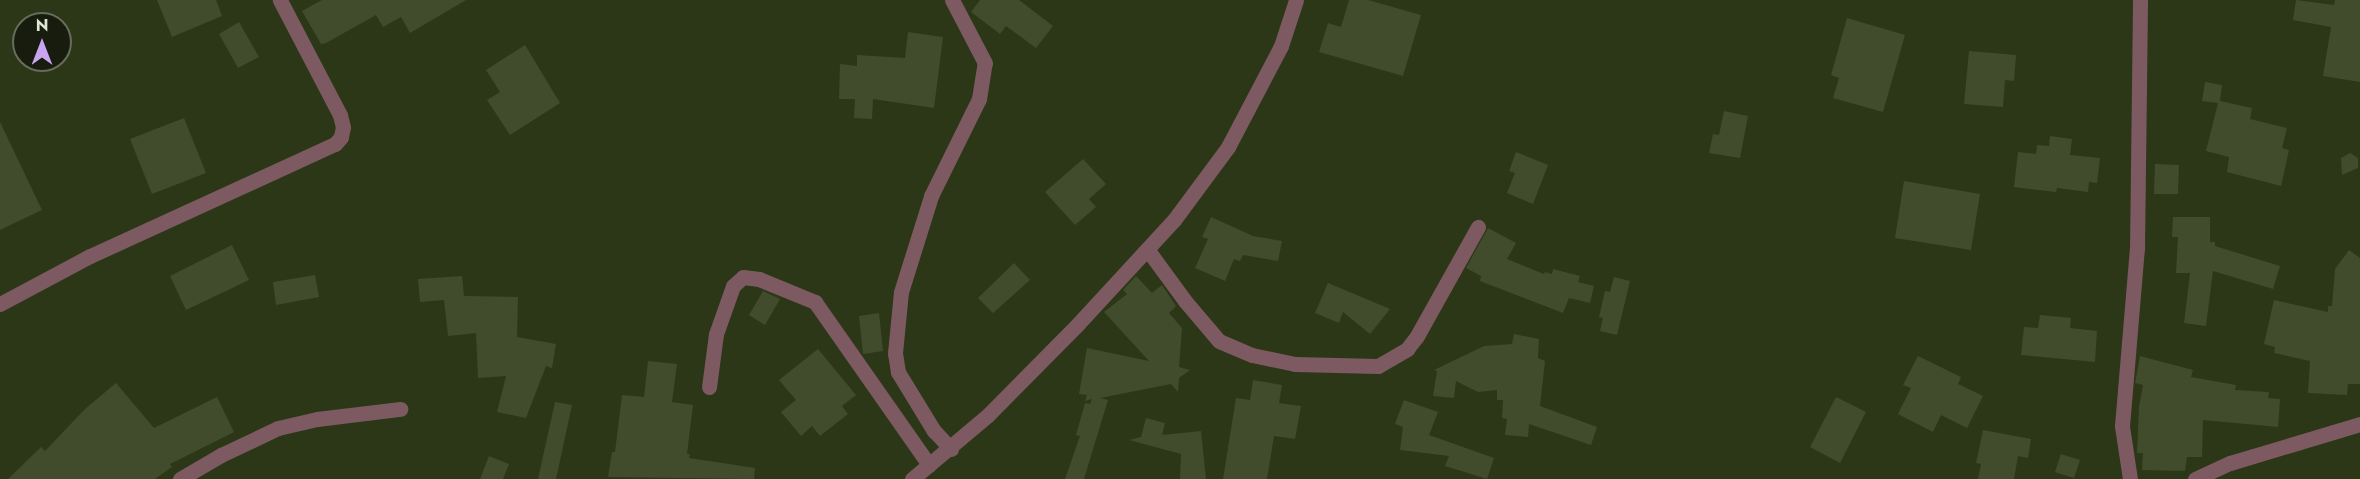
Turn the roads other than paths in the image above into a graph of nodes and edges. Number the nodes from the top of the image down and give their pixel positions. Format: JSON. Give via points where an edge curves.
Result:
{"nodes":[{"id":1,"x":280,"y":0,"type":"edge"},
{"id":2,"x":952,"y":0,"type":"edge"},
{"id":3,"x":1296,"y":0,"type":"edge"},
{"id":4,"x":2140,"y":0,"type":"edge"},
{"id":5,"x":1478,"y":226,"type":"dead end"},
{"id":6,"x":1147,"y":249,"type":"junction"},
{"id":7,"x":0,"y":304,"type":"edge"},
{"id":8,"x":709,"y":387,"type":"dead end"},
{"id":9,"x":400,"y":409,"type":"dead end"},
{"id":10,"x":2360,"y":424,"type":"edge"},
{"id":11,"x":951,"y":449,"type":"junction"},
{"id":12,"x":929,"y":465,"type":"junction"},
{"id":13,"x":180,"y":479,"type":"edge"},
{"id":14,"x":912,"y":479,"type":"edge"},
{"id":15,"x":2130,"y":479,"type":"edge"},
{"id":16,"x":2195,"y":479,"type":"edge"}],
"edges":[{"from":1,"to":7,"type":"street","via":[[340,115],[343,127],[335,144],[90,256]]},
{"from":2,"to":11,"type":"street","via":[[985,63],[981,90],[931,196],[901,292],[895,352],[898,372],[934,431]]},
{"from":3,"to":6,"type":"street","via":[[1281,46],[1228,147],[1174,220]]},
{"from":4,"to":15,"type":"street","via":[[2137,249],[2122,426]]},
{"from":5,"to":6,"type":"street","via":[[1418,336],[1407,350],[1378,366],[1295,364],[1252,355],[1219,341]]},
{"from":6,"to":11,"type":"street","via":[[1077,325]]},
{"from":8,"to":12,"type":"street","via":[[716,334],[733,286],[743,278],[759,279],[815,302]]},
{"from":9,"to":13,"type":"street","via":[[278,428]]},
{"from":10,"to":16,"type":"street","via":[[2230,463]]},
{"from":11,"to":12,"type":"street"},
{"from":12,"to":14,"type":"street"}]}
